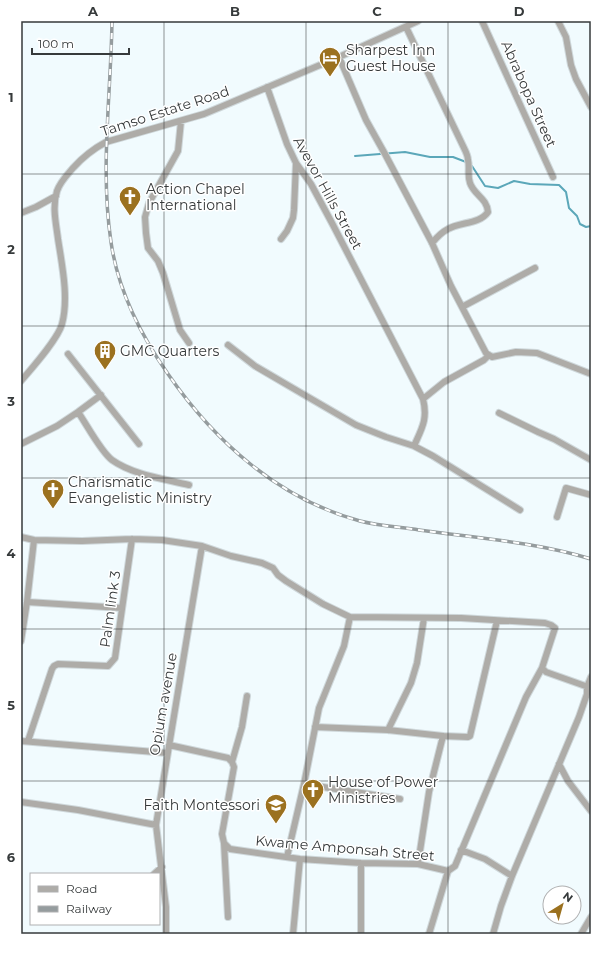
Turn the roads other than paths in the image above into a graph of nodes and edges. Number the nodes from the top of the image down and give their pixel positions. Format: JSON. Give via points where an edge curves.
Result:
{"nodes":[{"id":1,"x":418,"y":21,"type":"edge"},
{"id":2,"x":482,"y":21,"type":"edge"},
{"id":3,"x":558,"y":21,"type":"edge"},
{"id":4,"x":406,"y":27,"type":"junction"},
{"id":5,"x":339,"y":57,"type":"junction"},
{"id":6,"x":267,"y":88,"type":"junction"},
{"id":7,"x":591,"y":107,"type":"edge"},
{"id":8,"x":181,"y":121,"type":"junction"},
{"id":9,"x":296,"y":163,"type":"junction"},
{"id":10,"x":553,"y":177,"type":"dead end"},
{"id":11,"x":56,"y":196,"type":"junction"},
{"id":12,"x":21,"y":213,"type":"edge"},
{"id":13,"x":280,"y":239,"type":"dead end"},
{"id":14,"x":432,"y":243,"type":"junction"},
{"id":15,"x":535,"y":268,"type":"dead end"},
{"id":16,"x":462,"y":307,"type":"junction"},
{"id":17,"x":189,"y":343,"type":"dead end"},
{"id":18,"x":228,"y":345,"type":"dead end"},
{"id":19,"x":68,"y":354,"type":"dead end"},
{"id":20,"x":488,"y":356,"type":"junction"},
{"id":21,"x":591,"y":374,"type":"edge"},
{"id":22,"x":21,"y":381,"type":"edge"},
{"id":23,"x":101,"y":395,"type":"junction"},
{"id":24,"x":423,"y":399,"type":"junction"},
{"id":25,"x":78,"y":412,"type":"junction"},
{"id":26,"x":499,"y":413,"type":"dead end"},
{"id":27,"x":21,"y":444,"type":"edge"},
{"id":28,"x":140,"y":444,"type":"dead end"},
{"id":29,"x":414,"y":446,"type":"junction"},
{"id":30,"x":591,"y":460,"type":"edge"},
{"id":31,"x":189,"y":485,"type":"dead end"},
{"id":32,"x":591,"y":495,"type":"edge"},
{"id":33,"x":520,"y":510,"type":"dead end"},
{"id":34,"x":558,"y":517,"type":"dead end"},
{"id":35,"x":21,"y":537,"type":"edge"},
{"id":36,"x":132,"y":538,"type":"junction"},
{"id":37,"x":34,"y":540,"type":"junction"},
{"id":38,"x":202,"y":546,"type":"junction"},
{"id":39,"x":27,"y":602,"type":"junction"},
{"id":40,"x":122,"y":608,"type":"junction"},
{"id":41,"x":350,"y":617,"type":"junction"},
{"id":42,"x":424,"y":618,"type":"junction"},
{"id":43,"x":497,"y":621,"type":"junction"},
{"id":44,"x":21,"y":641,"type":"edge"},
{"id":45,"x":542,"y":668,"type":"junction"},
{"id":46,"x":591,"y":677,"type":"edge"},
{"id":47,"x":589,"y":687,"type":"edge"},
{"id":48,"x":247,"y":696,"type":"dead end"},
{"id":49,"x":315,"y":727,"type":"junction"},
{"id":50,"x":388,"y":730,"type":"junction"},
{"id":51,"x":443,"y":736,"type":"junction"},
{"id":52,"x":24,"y":741,"type":"edge"},
{"id":53,"x":169,"y":745,"type":"junction"},
{"id":54,"x":167,"y":753,"type":"junction"},
{"id":55,"x":232,"y":762,"type":"junction"},
{"id":56,"x":559,"y":764,"type":"junction"},
{"id":57,"x":304,"y":784,"type":"junction"},
{"id":58,"x":400,"y":800,"type":"dead end"},
{"id":59,"x":21,"y":802,"type":"edge"},
{"id":60,"x":591,"y":811,"type":"edge"},
{"id":61,"x":156,"y":825,"type":"junction"},
{"id":62,"x":224,"y":843,"type":"junction"},
{"id":63,"x":461,"y":850,"type":"junction"},
{"id":64,"x":287,"y":857,"type":"junction"},
{"id":65,"x":300,"y":859,"type":"junction"},
{"id":66,"x":362,"y":863,"type":"junction"},
{"id":67,"x":418,"y":864,"type":"junction"},
{"id":68,"x":162,"y":867,"type":"junction"},
{"id":69,"x":448,"y":871,"type":"junction"},
{"id":70,"x":155,"y":873,"type":"edge"},
{"id":71,"x":512,"y":876,"type":"junction"},
{"id":72,"x":228,"y":917,"type":"dead end"},
{"id":73,"x":591,"y":917,"type":"edge"},
{"id":74,"x":166,"y":934,"type":"edge"},
{"id":75,"x":293,"y":934,"type":"edge"},
{"id":76,"x":361,"y":934,"type":"edge"},
{"id":77,"x":429,"y":934,"type":"edge"},
{"id":78,"x":493,"y":934,"type":"edge"},
{"id":79,"x":581,"y":934,"type":"edge"}],
"edges":[{"from":1,"to":4,"type":"street","name":"Tamso Estate Road"},
{"from":2,"to":10,"type":"street","name":"Abrabopa Street"},
{"from":3,"to":7,"type":"street","via":[[566,37],[576,79]]},
{"from":4,"to":5,"type":"street","name":"Tamso Estate Road"},
{"from":4,"to":14,"type":"street","via":[[464,148],[470,183],[488,206],[488,212],[483,218],[450,228]]},
{"from":5,"to":6,"type":"street","name":"Tamso Estate Road"},
{"from":5,"to":14,"type":"street","via":[[366,120]]},
{"from":6,"to":8,"type":"street","name":"Tamso Estate Road"},
{"from":6,"to":9,"type":"street","name":"Avevor Hills Street"},
{"from":8,"to":11,"type":"street","name":"Tamso Estate Road","via":[[99,146],[69,172]]},
{"from":8,"to":17,"type":"street","via":[[178,151],[149,203],[145,217],[148,248],[158,261],[180,330]]},
{"from":9,"to":13,"type":"street","via":[[294,210],[287,231]]},
{"from":9,"to":24,"type":"street","name":"Avevor Hills Street","via":[[311,184]]},
{"from":11,"to":12,"type":"street"},
{"from":11,"to":22,"type":"street","name":"Tamso Estate Road","via":[[54,215],[64,279],[62,325]]},
{"from":14,"to":16,"type":"street"},
{"from":15,"to":16,"type":"street"},
{"from":16,"to":20,"type":"street"},
{"from":18,"to":29,"type":"street","via":[[269,375],[356,424]]},
{"from":19,"to":23,"type":"street"},
{"from":20,"to":21,"type":"street","via":[[516,352],[537,354]]},
{"from":20,"to":24,"type":"street","via":[[444,382]]},
{"from":23,"to":25,"type":"street"},
{"from":23,"to":28,"type":"street"},
{"from":24,"to":29,"type":"street","via":[[426,417]]},
{"from":25,"to":27,"type":"street"},
{"from":25,"to":31,"type":"street","via":[[112,460],[139,473]]},
{"from":26,"to":30,"type":"street"},
{"from":29,"to":33,"type":"street"},
{"from":32,"to":34,"type":"street","via":[[566,488]]},
{"from":35,"to":37,"type":"street"},
{"from":36,"to":37,"type":"street"},
{"from":36,"to":38,"type":"street"},
{"from":36,"to":40,"type":"street","name":"Palm link 3"},
{"from":37,"to":39,"type":"street"},
{"from":38,"to":41,"type":"street","via":[[273,568],[286,581]]},
{"from":38,"to":53,"type":"street","name":"Opium avenue"},
{"from":39,"to":40,"type":"street"},
{"from":39,"to":44,"type":"street"},
{"from":40,"to":52,"type":"street","name":"Palm link 3","via":[[115,658],[112,663],[108,666],[54,666],[41,705]]},
{"from":41,"to":42,"type":"street"},
{"from":41,"to":49,"type":"street","via":[[344,646],[319,708]]},
{"from":42,"to":43,"type":"street"},
{"from":42,"to":50,"type":"street","via":[[411,683]]},
{"from":43,"to":45,"type":"street","via":[[545,623],[555,628]]},
{"from":43,"to":51,"type":"street","via":[[470,736]]},
{"from":45,"to":47,"type":"street","via":[[546,672]]},
{"from":45,"to":63,"type":"street","via":[[526,697]]},
{"from":46,"to":47,"type":"street"},
{"from":47,"to":56,"type":"street"},
{"from":48,"to":55,"type":"street"},
{"from":49,"to":50,"type":"street"},
{"from":49,"to":57,"type":"street"},
{"from":50,"to":51,"type":"street"},
{"from":51,"to":67,"type":"street","via":[[429,792]]},
{"from":52,"to":54,"type":"street"},
{"from":53,"to":54,"type":"street","name":"Opium avenue"},
{"from":53,"to":55,"type":"street","via":[[228,758]]},
{"from":54,"to":61,"type":"street","name":"Opium avenue"},
{"from":55,"to":62,"type":"street","via":[[234,767],[222,834]]},
{"from":56,"to":60,"type":"street","via":[[568,781]]},
{"from":56,"to":71,"type":"street"},
{"from":57,"to":58,"type":"street"},
{"from":57,"to":64,"type":"street"},
{"from":59,"to":61,"type":"street"},
{"from":61,"to":68,"type":"street","name":"Opium avenue"},
{"from":62,"to":64,"type":"street","name":"Kwame Amponsah Street","via":[[230,849]]},
{"from":62,"to":72,"type":"street"},
{"from":63,"to":69,"type":"street","via":[[455,866]]},
{"from":63,"to":71,"type":"street","via":[[485,859]]},
{"from":64,"to":65,"type":"street","name":"Kwame Amponsah Street"},
{"from":65,"to":66,"type":"street","name":"Kwame Amponsah Street"},
{"from":65,"to":75,"type":"street"},
{"from":66,"to":67,"type":"street","name":"Kwame Amponsah Street"},
{"from":66,"to":76,"type":"street"},
{"from":67,"to":69,"type":"street","name":"Kwame Amponsah Street"},
{"from":68,"to":70,"type":"street"},
{"from":68,"to":74,"type":"street","name":"Opium avenue"},
{"from":69,"to":77,"type":"street"},
{"from":71,"to":78,"type":"street"},
{"from":73,"to":79,"type":"street"}]}
